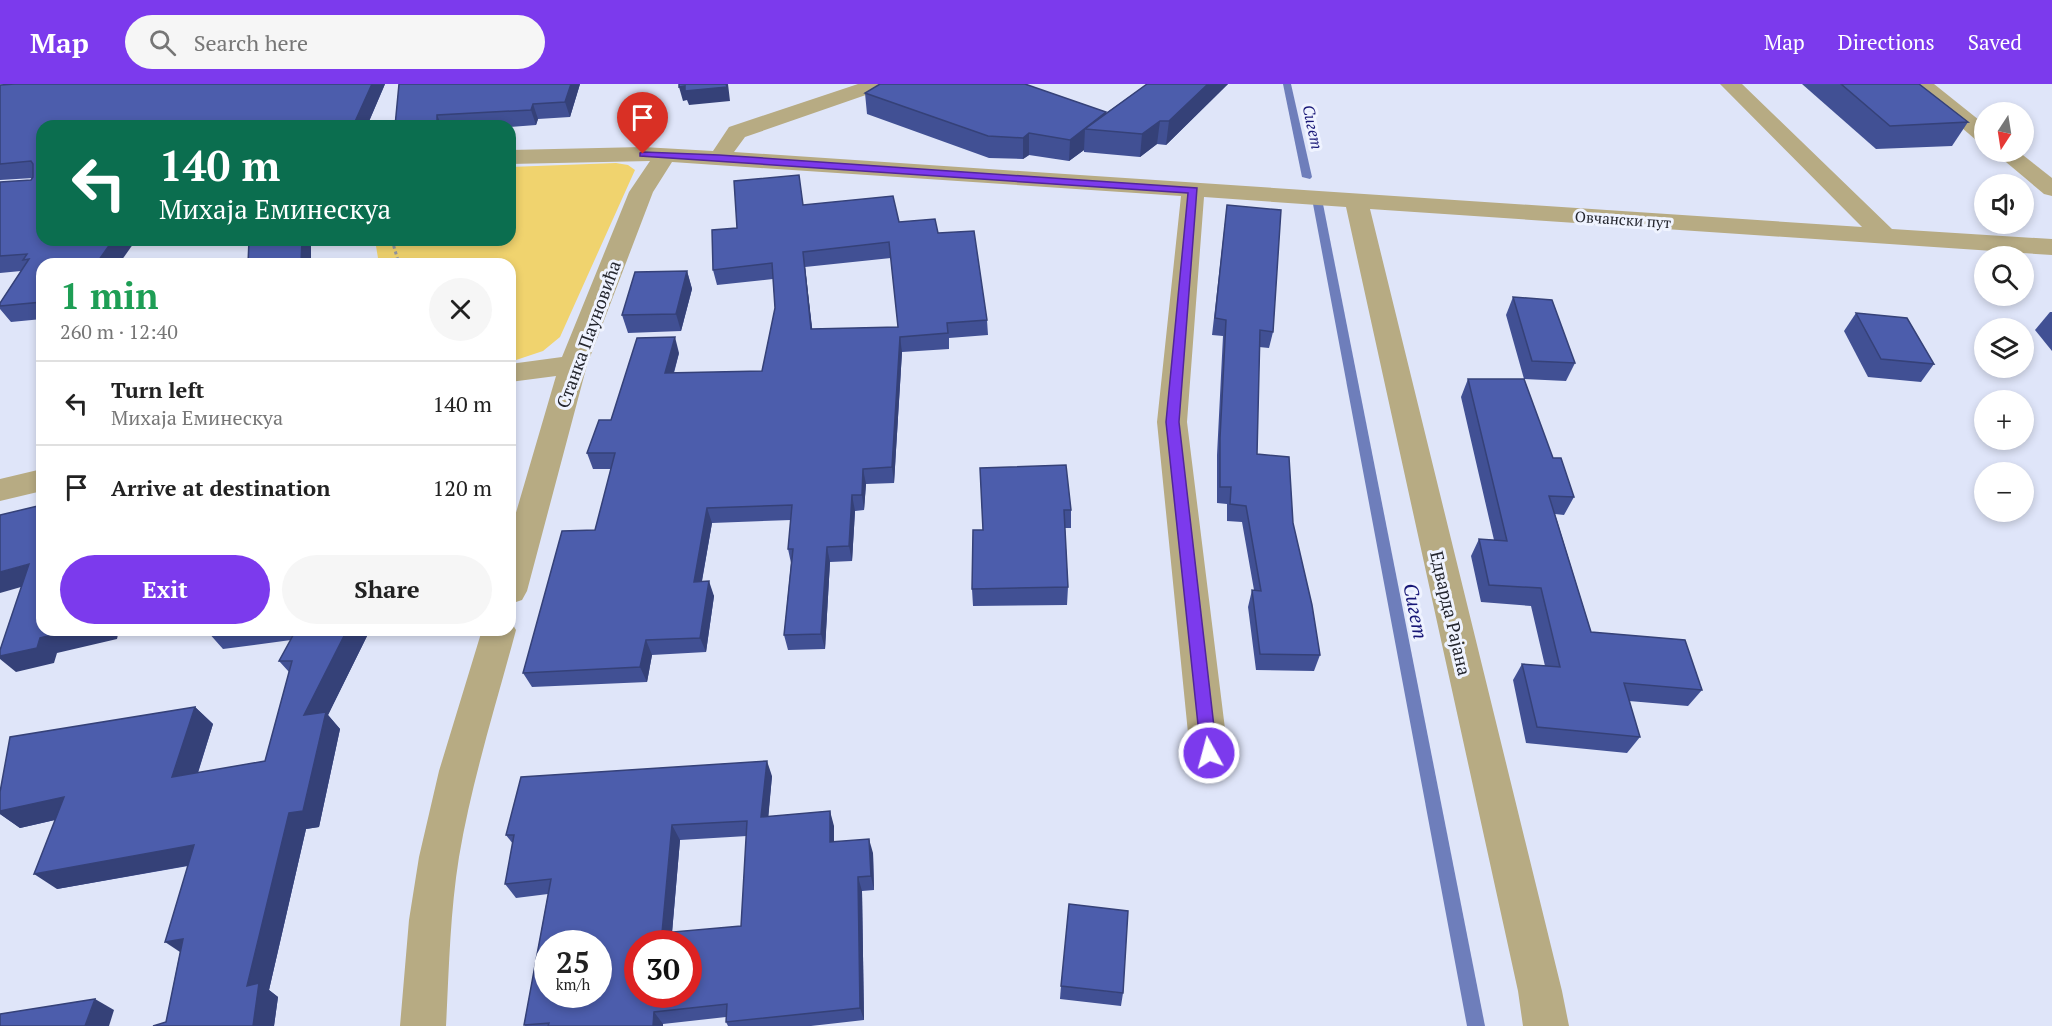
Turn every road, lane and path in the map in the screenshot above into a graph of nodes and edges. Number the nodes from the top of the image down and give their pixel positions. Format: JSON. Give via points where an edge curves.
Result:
{"nodes":[{"id":1,"x":879,"y":84,"type":"edge"},
{"id":2,"x":1730,"y":84,"type":"edge"},
{"id":3,"x":1921,"y":84,"type":"edge"},
{"id":4,"x":1974,"y":127,"type":"edge"},
{"id":5,"x":665,"y":155,"type":"junction"},
{"id":6,"x":516,"y":157,"type":"edge"},
{"id":7,"x":719,"y":158,"type":"junction"},
{"id":8,"x":2018,"y":162,"type":"edge"},
{"id":9,"x":2052,"y":189,"type":"edge"},
{"id":10,"x":1193,"y":190,"type":"junction"},
{"id":11,"x":1356,"y":200,"type":"junction"},
{"id":12,"x":1886,"y":237,"type":"junction"},
{"id":13,"x":2052,"y":247,"type":"edge"},
{"id":14,"x":573,"y":365,"type":"junction"},
{"id":15,"x":516,"y":372,"type":"edge"},
{"id":16,"x":36,"y":481,"type":"edge"},
{"id":17,"x":0,"y":490,"type":"edge"},
{"id":18,"x":516,"y":569,"type":"edge"},
{"id":19,"x":497,"y":636,"type":"edge"},
{"id":20,"x":1209,"y":753,"type":"dead end"},
{"id":21,"x":423,"y":1026,"type":"edge"},
{"id":22,"x":1546,"y":1026,"type":"edge"}],
"edges":[{"from":1,"to":7,"type":"street","via":[[737,132]]},
{"from":2,"to":12,"type":"street"},
{"from":3,"to":4,"type":"street"},
{"from":5,"to":6,"type":"street","name":"Овчански пут"},
{"from":5,"to":7,"type":"street","name":"Овчански пут"},
{"from":5,"to":14,"type":"street","name":"Станка Пауновића","via":[[641,192]]},
{"from":7,"to":10,"type":"street","name":"Овчански пут"},
{"from":8,"to":9,"type":"street"},
{"from":10,"to":11,"type":"street","name":"Овчански пут"},
{"from":10,"to":20,"type":"street","via":[[1172,422]]},
{"from":11,"to":12,"type":"street","name":"Овчански пут"},
{"from":11,"to":22,"type":"street","name":"Едварда Рајана"},
{"from":12,"to":13,"type":"street","name":"Овчански пут"},
{"from":14,"to":15,"type":"street"},
{"from":14,"to":18,"type":"street","name":"Станка Пауновића"},
{"from":16,"to":17,"type":"street"},
{"from":19,"to":21,"type":"street","via":[[439,856]]}]}
